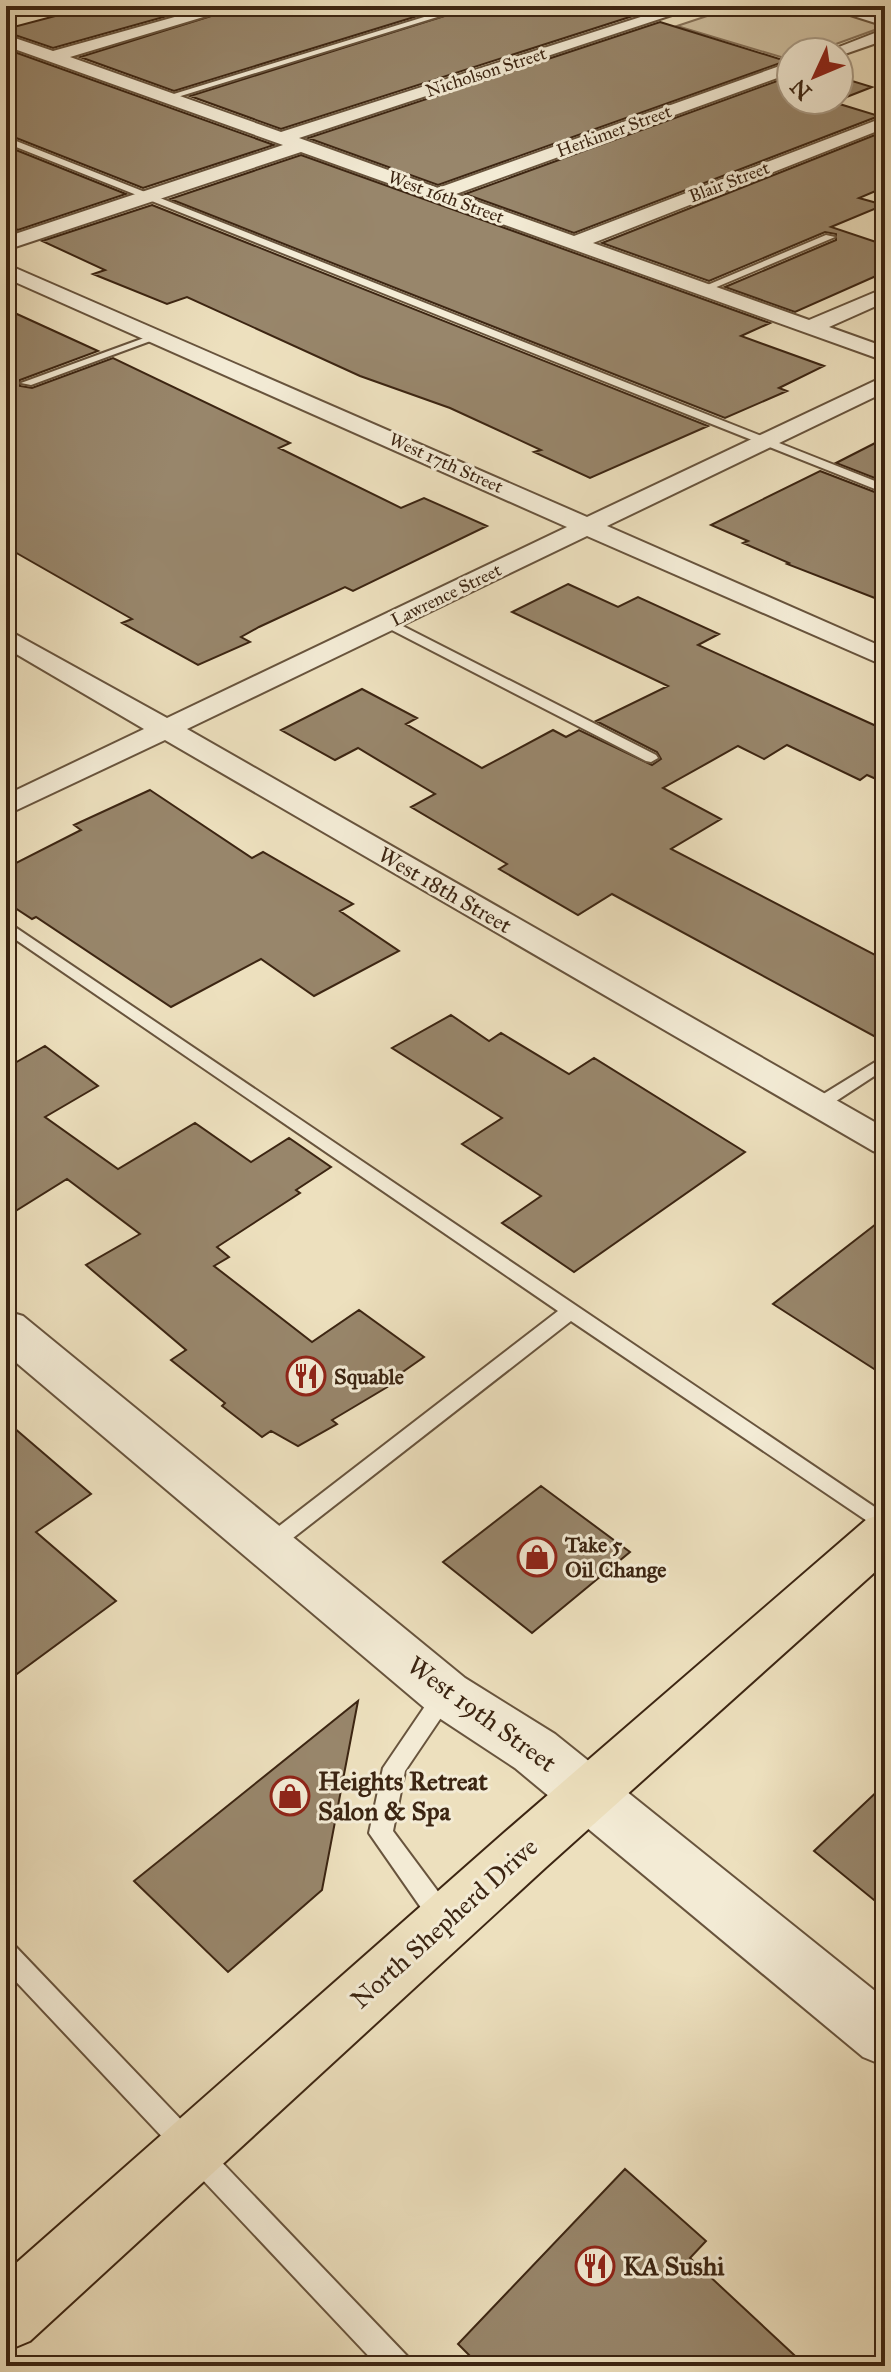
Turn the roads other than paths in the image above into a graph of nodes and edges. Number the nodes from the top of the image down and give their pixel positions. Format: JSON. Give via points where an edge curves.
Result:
{"nodes":[{"id":1,"x":232,"y":6,"type":"edge"},
{"id":2,"x":469,"y":6,"type":"edge"},
{"id":3,"x":691,"y":6,"type":"edge"},
{"id":4,"x":830,"y":6,"type":"edge"},
{"id":5,"x":885,"y":21,"type":"edge"},
{"id":6,"x":885,"y":34,"type":"edge"},
{"id":7,"x":6,"y":40,"type":"edge"},
{"id":8,"x":855,"y":45,"type":"edge"},
{"id":9,"x":54,"y":56,"type":"junction"},
{"id":10,"x":775,"y":73,"type":"edge"},
{"id":11,"x":168,"y":97,"type":"junction"},
{"id":12,"x":885,"y":122,"type":"edge"},
{"id":13,"x":282,"y":138,"type":"junction"},
{"id":14,"x":6,"y":140,"type":"edge"},
{"id":15,"x":302,"y":145,"type":"junction"},
{"id":16,"x":438,"y":194,"type":"junction"},
{"id":17,"x":148,"y":196,"type":"junction"},
{"id":18,"x":830,"y":237,"type":"dead end"},
{"id":19,"x":574,"y":243,"type":"junction"},
{"id":20,"x":6,"y":244,"type":"edge"},
{"id":21,"x":6,"y":270,"type":"edge"},
{"id":22,"x":703,"y":289,"type":"junction"},
{"id":23,"x":885,"y":294,"type":"edge"},
{"id":24,"x":810,"y":327,"type":"junction"},
{"id":25,"x":159,"y":336,"type":"junction"},
{"id":26,"x":885,"y":354,"type":"edge"},
{"id":27,"x":27,"y":383,"type":"dead end"},
{"id":28,"x":885,"y":383,"type":"edge"},
{"id":29,"x":765,"y":441,"type":"junction"},
{"id":30,"x":885,"y":489,"type":"edge"},
{"id":31,"x":588,"y":526,"type":"junction"},
{"id":32,"x":389,"y":623,"type":"junction"},
{"id":33,"x":6,"y":637,"type":"edge"},
{"id":34,"x":885,"y":658,"type":"edge"},
{"id":35,"x":166,"y":730,"type":"junction"},
{"id":36,"x":651,"y":758,"type":"dead end"},
{"id":37,"x":6,"y":806,"type":"edge"},
{"id":38,"x":6,"y":926,"type":"edge"},
{"id":39,"x":885,"y":1061,"type":"edge"},
{"id":40,"x":818,"y":1105,"type":"junction"},
{"id":41,"x":885,"y":1143,"type":"edge"},
{"id":42,"x":571,"y":1311,"type":"junction"},
{"id":43,"x":6,"y":1328,"type":"edge"},
{"id":44,"x":885,"y":1525,"type":"edge"},
{"id":45,"x":885,"y":1533,"type":"edge"},
{"id":46,"x":268,"y":1546,"type":"junction"},
{"id":47,"x":446,"y":1694,"type":"junction"},
{"id":48,"x":590,"y":1794,"type":"junction"},
{"id":49,"x":446,"y":1922,"type":"junction"},
{"id":50,"x":6,"y":1954,"type":"edge"},
{"id":51,"x":885,"y":2037,"type":"edge"},
{"id":52,"x":192,"y":2151,"type":"junction"},
{"id":53,"x":6,"y":2317,"type":"edge"},
{"id":54,"x":397,"y":2366,"type":"edge"}],
"edges":[{"from":1,"to":9,"type":"street"},
{"from":2,"to":11,"type":"lane"},
{"from":3,"to":13,"type":"street","name":"Nicholson Street"},
{"from":4,"to":5,"type":"street"},
{"from":6,"to":8,"type":"street"},
{"from":7,"to":9,"type":"street","name":"West 16th Street"},
{"from":9,"to":11,"type":"street","name":"West 16th Street"},
{"from":10,"to":16,"type":"street","name":"Herkimer Street"},
{"from":11,"to":13,"type":"street","name":"West 16th Street"},
{"from":12,"to":19,"type":"street","name":"Blair Street"},
{"from":13,"to":15,"type":"street","name":"West 16th Street"},
{"from":14,"to":17,"type":"lane"},
{"from":15,"to":16,"type":"street","name":"West 16th Street"},
{"from":15,"to":17,"type":"street"},
{"from":16,"to":19,"type":"street","name":"West 16th Street"},
{"from":17,"to":20,"type":"street"},
{"from":17,"to":29,"type":"lane"},
{"from":18,"to":22,"type":"lane"},
{"from":19,"to":22,"type":"street","name":"West 16th Street"},
{"from":21,"to":25,"type":"street","name":"West 17th Street"},
{"from":22,"to":24,"type":"street","name":"West 16th Street"},
{"from":23,"to":24,"type":"street"},
{"from":24,"to":26,"type":"street","name":"West 16th Street"},
{"from":25,"to":27,"type":"lane"},
{"from":25,"to":31,"type":"street","name":"West 17th Street"},
{"from":28,"to":29,"type":"street","name":"Lawrence Street"},
{"from":29,"to":30,"type":"lane"},
{"from":29,"to":31,"type":"street","name":"Lawrence Street"},
{"from":31,"to":32,"type":"street","name":"Lawrence Street"},
{"from":31,"to":34,"type":"street","name":"West 17th Street"},
{"from":32,"to":35,"type":"street","name":"Lawrence Street"},
{"from":32,"to":36,"type":"lane"},
{"from":33,"to":35,"type":"street","name":"West 18th Street"},
{"from":35,"to":37,"type":"street","name":"Lawrence Street"},
{"from":35,"to":40,"type":"street","name":"West 18th Street"},
{"from":38,"to":42,"type":"lane"},
{"from":39,"to":40,"type":"lane"},
{"from":40,"to":41,"type":"street","name":"West 18th Street"},
{"from":42,"to":44,"type":"lane"},
{"from":42,"to":46,"type":"lane"},
{"from":43,"to":46,"type":"street","name":"West 19th Street"},
{"from":45,"to":48,"type":"main road","name":"North Shepherd Drive"},
{"from":46,"to":47,"type":"street","name":"West 19th Street"},
{"from":47,"to":48,"type":"street","name":"West 19th Street","via":[[522,1740]]},
{"from":47,"to":49,"type":"lane","via":[[394,1768],[381,1833]]},
{"from":48,"to":49,"type":"main road","name":"North Shepherd Drive"},
{"from":48,"to":51,"type":"street","name":"West 19th Street"},
{"from":49,"to":52,"type":"main road","name":"North Shepherd Drive"},
{"from":50,"to":52,"type":"lane"},
{"from":52,"to":53,"type":"main road","name":"North Shepherd Drive"},
{"from":52,"to":54,"type":"lane"}]}
